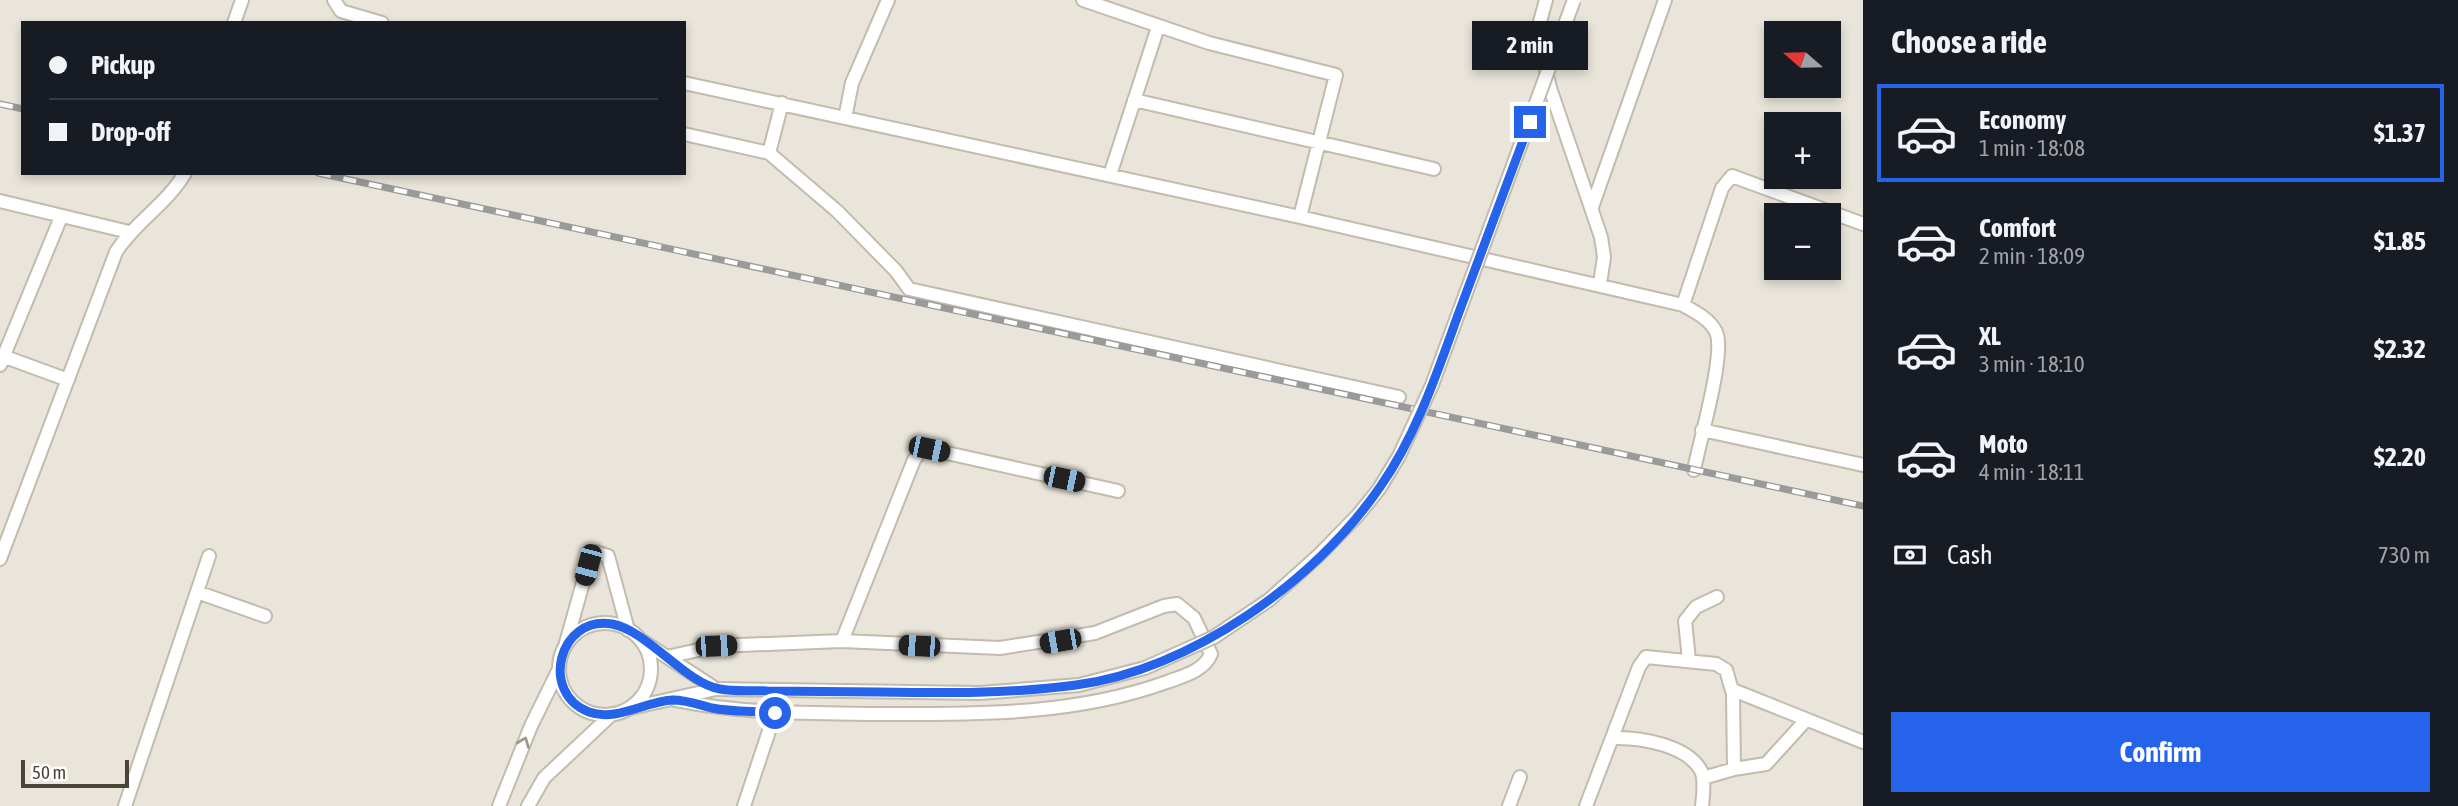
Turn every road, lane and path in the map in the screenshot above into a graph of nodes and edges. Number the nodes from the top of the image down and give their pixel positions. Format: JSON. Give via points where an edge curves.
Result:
{"nodes":[{"id":1,"x":242,"y":0,"type":"edge"},
{"id":2,"x":334,"y":0,"type":"edge"},
{"id":3,"x":888,"y":0,"type":"edge"},
{"id":4,"x":1083,"y":0,"type":"edge"},
{"id":5,"x":1546,"y":0,"type":"edge"},
{"id":6,"x":1574,"y":0,"type":"edge"},
{"id":7,"x":1665,"y":0,"type":"edge"},
{"id":8,"x":235,"y":21,"type":"edge"},
{"id":9,"x":375,"y":21,"type":"edge"},
{"id":10,"x":1158,"y":27,"type":"junction"},
{"id":11,"x":686,"y":83,"type":"edge"},
{"id":12,"x":1135,"y":100,"type":"junction"},
{"id":13,"x":782,"y":103,"type":"junction"},
{"id":14,"x":845,"y":118,"type":"junction"},
{"id":15,"x":686,"y":134,"type":"edge"},
{"id":16,"x":1320,"y":144,"type":"junction"},
{"id":17,"x":769,"y":153,"type":"junction"},
{"id":18,"x":1434,"y":169,"type":"dead end"},
{"id":19,"x":184,"y":175,"type":"edge"},
{"id":20,"x":1110,"y":175,"type":"junction"},
{"id":21,"x":0,"y":201,"type":"edge"},
{"id":22,"x":1592,"y":207,"type":"junction"},
{"id":23,"x":61,"y":217,"type":"junction"},
{"id":24,"x":1300,"y":217,"type":"junction"},
{"id":25,"x":1863,"y":223,"type":"edge"},
{"id":26,"x":129,"y":232,"type":"junction"},
{"id":27,"x":1600,"y":284,"type":"junction"},
{"id":28,"x":1683,"y":305,"type":"junction"},
{"id":29,"x":1,"y":359,"type":"edge"},
{"id":30,"x":68,"y":380,"type":"junction"},
{"id":31,"x":1399,"y":397,"type":"dead end"},
{"id":32,"x":1702,"y":430,"type":"junction"},
{"id":33,"x":1863,"y":465,"type":"edge"},
{"id":34,"x":1694,"y":470,"type":"dead end"},
{"id":35,"x":1118,"y":491,"type":"dead end"},
{"id":36,"x":209,"y":556,"type":"dead end"},
{"id":37,"x":0,"y":559,"type":"edge"},
{"id":38,"x":197,"y":592,"type":"junction"},
{"id":39,"x":1717,"y":597,"type":"dead end"},
{"id":40,"x":265,"y":616,"type":"dead end"},
{"id":41,"x":633,"y":634,"type":"junction"},
{"id":42,"x":842,"y":641,"type":"junction"},
{"id":43,"x":565,"y":647,"type":"junction"},
{"id":44,"x":667,"y":657,"type":"junction"},
{"id":45,"x":1689,"y":660,"type":"junction"},
{"id":46,"x":559,"y":669,"type":"junction"},
{"id":47,"x":716,"y":689,"type":"junction"},
{"id":48,"x":1733,"y":690,"type":"junction"},
{"id":49,"x":676,"y":700,"type":"junction"},
{"id":50,"x":628,"y":708,"type":"junction"},
{"id":51,"x":775,"y":713,"type":"junction"},
{"id":52,"x":611,"y":715,"type":"junction"},
{"id":53,"x":1806,"y":720,"type":"junction"},
{"id":54,"x":1612,"y":738,"type":"junction"},
{"id":55,"x":1863,"y":742,"type":"edge"},
{"id":56,"x":1734,"y":769,"type":"junction"},
{"id":57,"x":1520,"y":777,"type":"dead end"},
{"id":58,"x":1703,"y":778,"type":"junction"},
{"id":59,"x":125,"y":806,"type":"edge"},
{"id":60,"x":499,"y":806,"type":"edge"},
{"id":61,"x":528,"y":806,"type":"edge"},
{"id":62,"x":744,"y":806,"type":"edge"},
{"id":63,"x":1509,"y":806,"type":"edge"},
{"id":64,"x":1586,"y":806,"type":"edge"},
{"id":65,"x":1702,"y":806,"type":"edge"}],
"edges":[{"from":1,"to":8,"type":"street"},
{"from":2,"to":9,"type":"street","via":[[341,11]]},
{"from":3,"to":14,"type":"street","via":[[852,83]]},
{"from":4,"to":10,"type":"street"},
{"from":5,"to":22,"type":"street","via":[[1539,41],[1550,88]]},
{"from":6,"to":47,"type":"street","bridge":true,"via":[[1432,385],[1399,456],[1358,515],[1269,600],[1214,637],[1145,668],[1079,685],[980,694]]},
{"from":7,"to":22,"type":"street"},
{"from":10,"to":12,"type":"street"},
{"from":10,"to":16,"type":"street","via":[[1334,73],[1337,78]]},
{"from":11,"to":13,"type":"street"},
{"from":12,"to":16,"type":"street"},
{"from":12,"to":20,"type":"street"},
{"from":13,"to":14,"type":"street"},
{"from":13,"to":17,"type":"street"},
{"from":14,"to":20,"type":"street"},
{"from":15,"to":17,"type":"street"},
{"from":16,"to":18,"type":"street"},
{"from":16,"to":24,"type":"street"},
{"from":17,"to":31,"type":"street","via":[[837,211],[909,289]]},
{"from":19,"to":26,"type":"street"},
{"from":20,"to":24,"type":"street"},
{"from":21,"to":23,"type":"street"},
{"from":22,"to":27,"type":"street","via":[[1603,249]]},
{"from":23,"to":26,"type":"street"},
{"from":23,"to":29,"type":"street"},
{"from":24,"to":27,"type":"street"},
{"from":25,"to":28,"type":"street","via":[[1732,176],[1722,188]]},
{"from":26,"to":30,"type":"street","via":[[109,268]]},
{"from":27,"to":28,"type":"street"},
{"from":28,"to":32,"type":"street","via":[[1707,320],[1719,340]]},
{"from":29,"to":30,"type":"street"},
{"from":30,"to":37,"type":"street"},
{"from":32,"to":33,"type":"street"},
{"from":32,"to":34,"type":"street"},
{"from":35,"to":42,"type":"street","via":[[929,449],[920,452]]},
{"from":36,"to":38,"type":"street"},
{"from":38,"to":40,"type":"street"},
{"from":38,"to":59,"type":"street"},
{"from":39,"to":45,"type":"street","via":[[1696,607],[1685,621]]},
{"from":41,"to":43,"type":"street","via":[[597,624],[582,630]]},
{"from":41,"to":43,"type":"street","via":[[608,556],[595,552]]},
{"from":41,"to":44,"type":"street"},
{"from":41,"to":50,"type":"street","via":[[648,656],[650,676],[643,694]]},
{"from":42,"to":44,"type":"street","via":[[716,646]]},
{"from":42,"to":51,"type":"street","via":[[1000,648],[1046,643],[1095,634],[1177,604],[1194,618],[1211,654],[1195,671],[1133,694],[1050,711]]},
{"from":43,"to":46,"type":"street"},
{"from":44,"to":47,"type":"street"},
{"from":45,"to":48,"type":"street","via":[[1722,666]]},
{"from":45,"to":54,"type":"street","via":[[1643,659]]},
{"from":46,"to":52,"type":"street","via":[[571,701],[593,714]]},
{"from":60,"to":46,"type":"street","one_way":true},
{"from":47,"to":49,"type":"street"},
{"from":48,"to":53,"type":"street"},
{"from":48,"to":56,"type":"street"},
{"from":49,"to":50,"type":"street"},
{"from":49,"to":51,"type":"street","via":[[716,709]]},
{"from":50,"to":52,"type":"street"},
{"from":51,"to":62,"type":"street"},
{"from":52,"to":61,"type":"street","via":[[544,778]]},
{"from":53,"to":55,"type":"street"},
{"from":53,"to":56,"type":"street","via":[[1771,761]]},
{"from":54,"to":58,"type":"street","via":[[1637,739],[1685,754]]},
{"from":54,"to":64,"type":"street"},
{"from":56,"to":58,"type":"street"},
{"from":57,"to":63,"type":"street"},
{"from":58,"to":65,"type":"street"}]}
